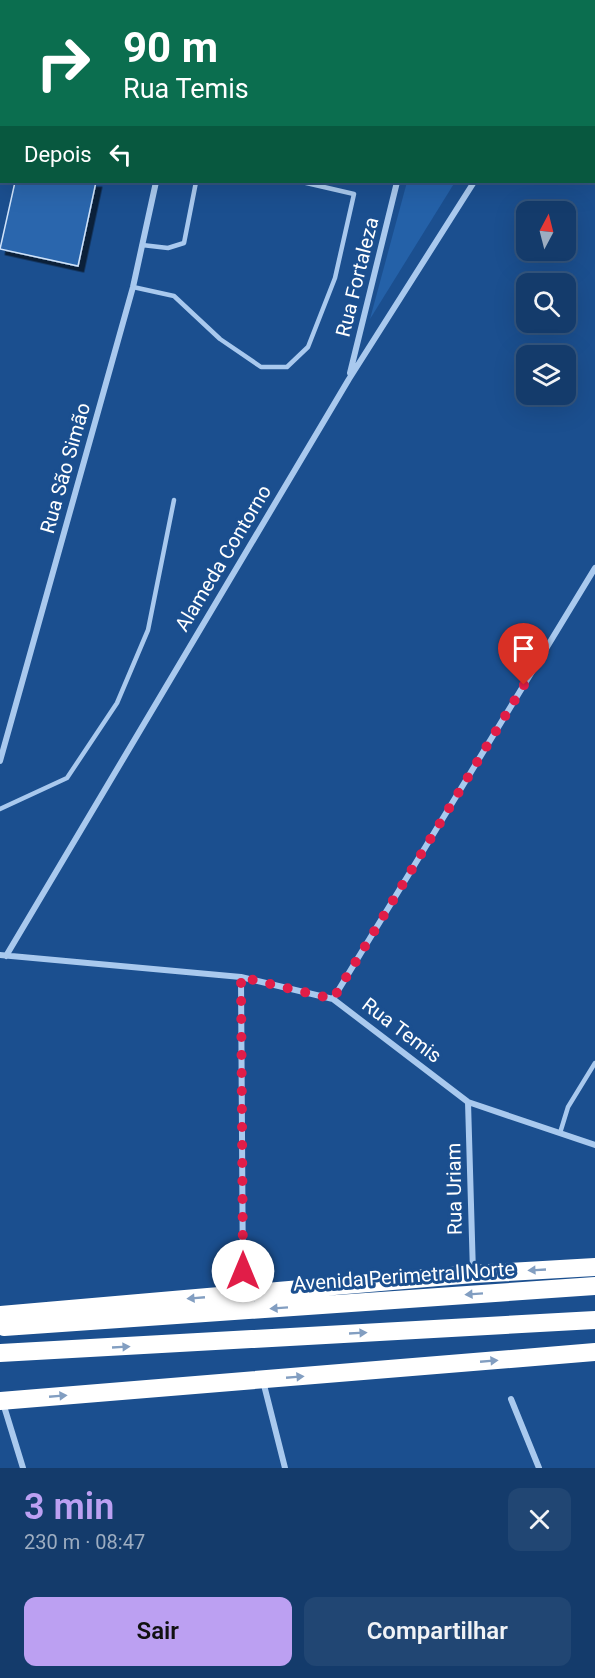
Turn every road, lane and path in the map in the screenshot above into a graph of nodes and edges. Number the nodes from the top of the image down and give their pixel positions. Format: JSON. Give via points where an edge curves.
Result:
{"nodes":[{"id":1,"x":156,"y":183,"type":"edge"},
{"id":2,"x":196,"y":183,"type":"edge"},
{"id":3,"x":306,"y":183,"type":"edge"},
{"id":4,"x":397,"y":183,"type":"edge"},
{"id":5,"x":473,"y":183,"type":"edge"},
{"id":6,"x":142,"y":245,"type":"junction"},
{"id":7,"x":133,"y":287,"type":"junction"},
{"id":8,"x":349,"y":379,"type":"junction"},
{"id":9,"x":174,"y":500,"type":"dead end"},
{"id":10,"x":595,"y":568,"type":"edge"},
{"id":11,"x":0,"y":761,"type":"edge"},
{"id":12,"x":0,"y":808,"type":"edge"},
{"id":13,"x":3,"y":955,"type":"edge"},
{"id":14,"x":241,"y":977,"type":"junction"},
{"id":15,"x":333,"y":999,"type":"junction"},
{"id":16,"x":595,"y":1063,"type":"edge"},
{"id":17,"x":468,"y":1102,"type":"junction"},
{"id":18,"x":560,"y":1133,"type":"junction"},
{"id":19,"x":595,"y":1145,"type":"edge"},
{"id":20,"x":595,"y":1267,"type":"edge"},
{"id":21,"x":473,"y":1274,"type":"junction"},
{"id":22,"x":595,"y":1286,"type":"edge"},
{"id":23,"x":243,"y":1294,"type":"junction"},
{"id":24,"x":0,"y":1315,"type":"edge"},
{"id":25,"x":595,"y":1320,"type":"edge"},
{"id":26,"x":0,"y":1327,"type":"edge"},
{"id":27,"x":595,"y":1352,"type":"edge"},
{"id":28,"x":0,"y":1353,"type":"edge"},
{"id":29,"x":263,"y":1380,"type":"junction"},
{"id":30,"x":511,"y":1399,"type":"dead end"},
{"id":31,"x":1,"y":1401,"type":"edge"},
{"id":32,"x":23,"y":1468,"type":"edge"},
{"id":33,"x":285,"y":1468,"type":"edge"},
{"id":34,"x":539,"y":1468,"type":"edge"}],
"edges":[{"from":1,"to":6,"type":"street","name":"Rua São Simão"},
{"from":2,"to":6,"type":"lane","via":[[184,243],[168,248]]},
{"from":3,"to":7,"type":"lane","via":[[354,194],[336,278],[308,347],[287,367],[261,367],[220,339],[174,296]]},
{"from":4,"to":8,"type":"street","name":"Rua Fortaleza"},
{"from":5,"to":8,"type":"street","name":"Alameda Contorno"},
{"from":6,"to":7,"type":"street","name":"Rua São Simão"},
{"from":7,"to":11,"type":"street","name":"Rua São Simão"},
{"from":8,"to":13,"type":"street","name":"Alameda Contorno"},
{"from":9,"to":12,"type":"lane","via":[[148,630],[117,703],[67,778]]},
{"from":10,"to":15,"type":"street"},
{"from":13,"to":14,"type":"street","name":"Rua Temis"},
{"from":14,"to":15,"type":"street","name":"Rua Temis"},
{"from":14,"to":23,"type":"street"},
{"from":15,"to":17,"type":"street","name":"Rua Temis"},
{"from":16,"to":18,"type":"lane","via":[[568,1107]]},
{"from":17,"to":18,"type":"street","name":"Rua Temis"},
{"from":17,"to":21,"type":"street","name":"Rua Uriam"},
{"from":18,"to":19,"type":"street","name":"Rua Temis"},
{"from":20,"to":21,"type":"highway","one_way":true},
{"from":21,"to":23,"type":"highway"},
{"from":22,"to":26,"type":"highway","name":"Avenida Perimetral Norte","one_way":true},
{"from":23,"to":24,"type":"highway","one_way":true},
{"from":28,"to":25,"type":"highway","one_way":true},
{"from":29,"to":27,"type":"highway","one_way":true},
{"from":31,"to":29,"type":"highway","one_way":true},
{"from":29,"to":33,"type":"street"},
{"from":30,"to":34,"type":"street"},
{"from":31,"to":32,"type":"street"}]}
